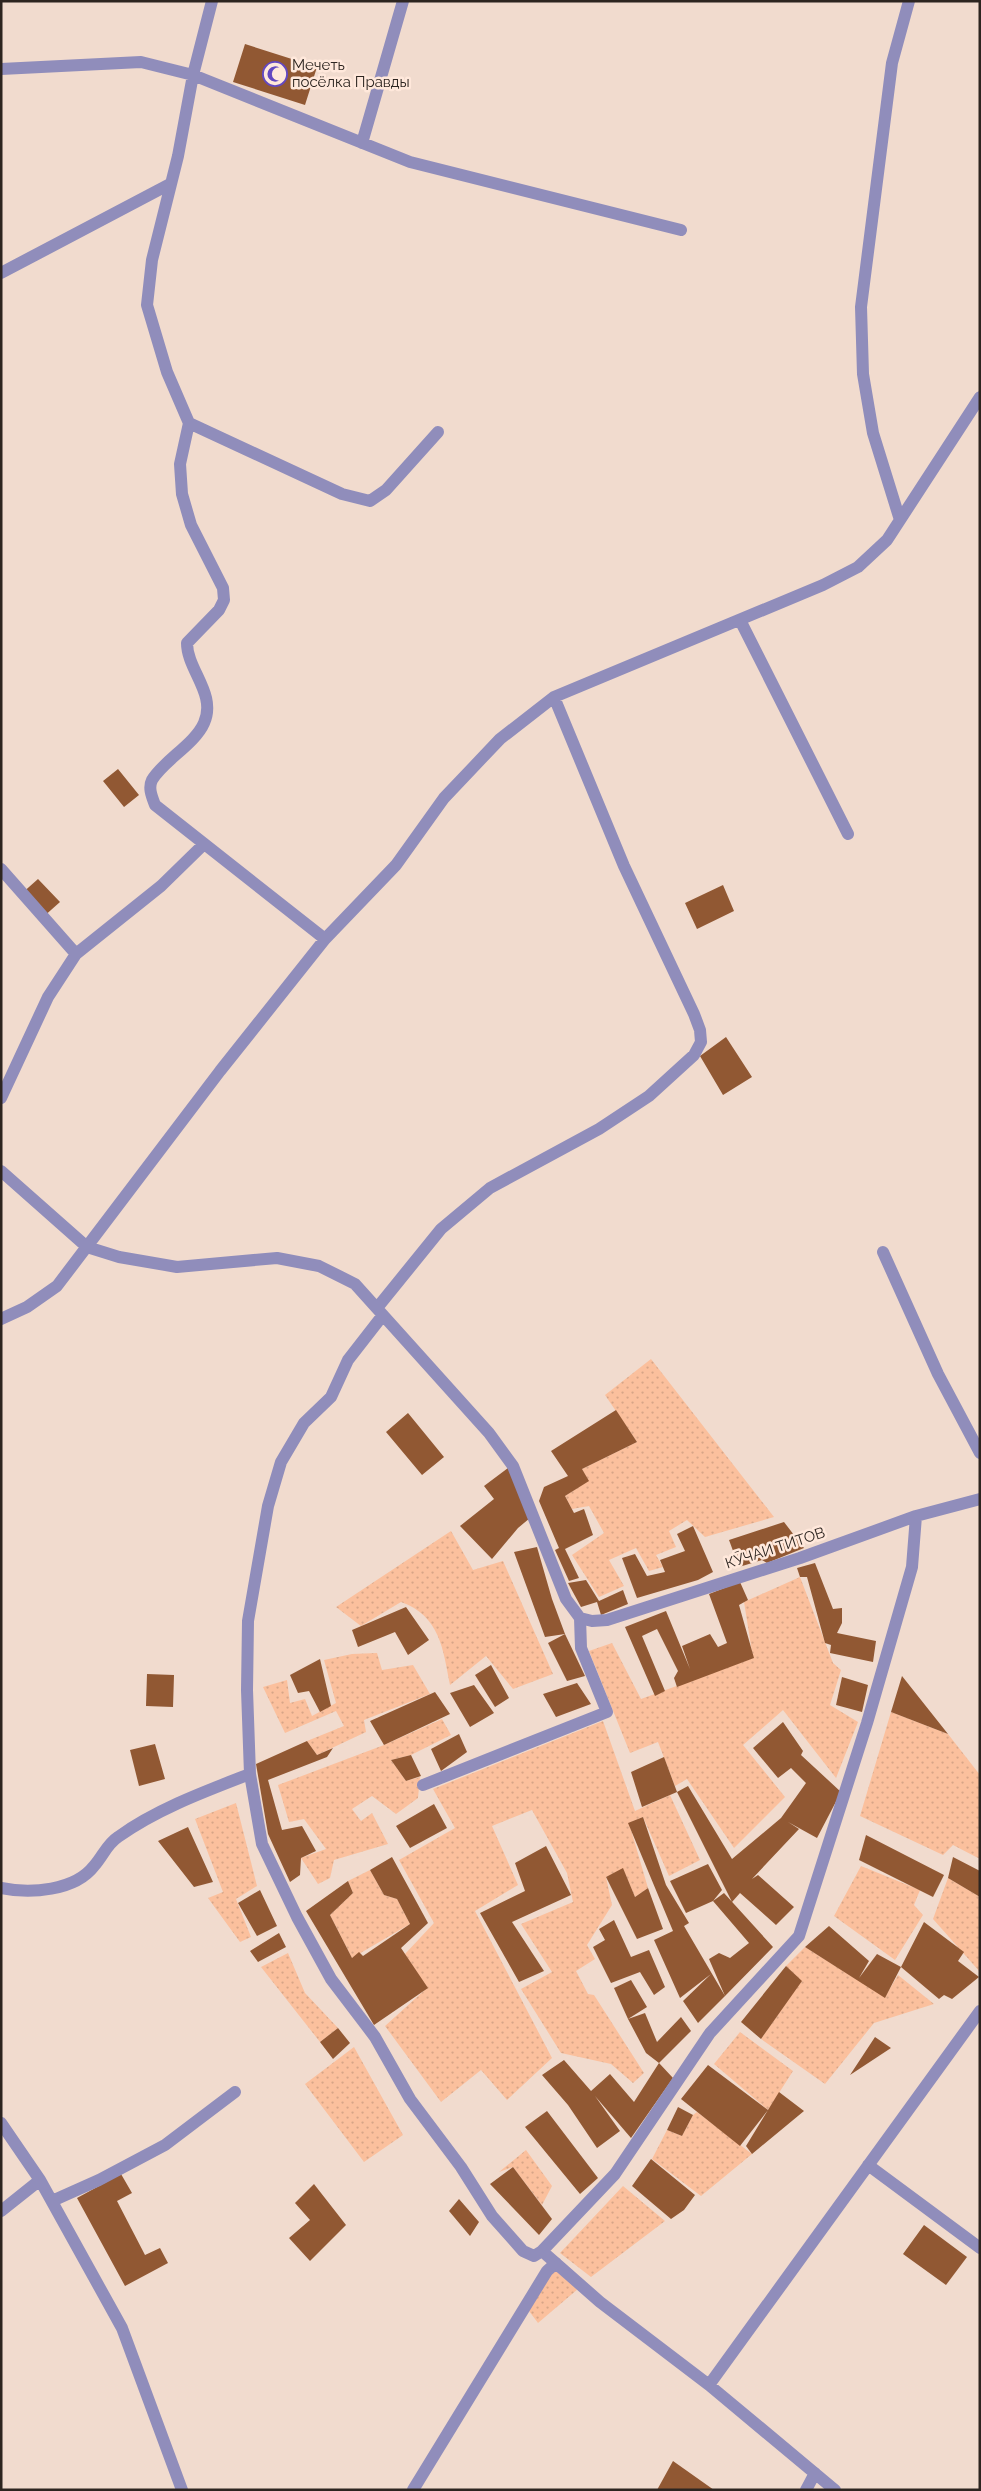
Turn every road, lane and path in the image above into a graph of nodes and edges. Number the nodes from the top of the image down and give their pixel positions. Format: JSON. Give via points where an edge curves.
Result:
{"nodes":[{"id":1,"x":212,"y":1,"type":"edge"},
{"id":2,"x":403,"y":1,"type":"edge"},
{"id":3,"x":910,"y":1,"type":"edge"},
{"id":4,"x":1,"y":69,"type":"edge"},
{"id":5,"x":193,"y":75,"type":"junction"},
{"id":6,"x":362,"y":143,"type":"junction"},
{"id":7,"x":170,"y":184,"type":"junction"},
{"id":8,"x":680,"y":230,"type":"dead end"},
{"id":9,"x":1,"y":273,"type":"edge"},
{"id":10,"x":980,"y":397,"type":"edge"},
{"id":11,"x":189,"y":423,"type":"junction"},
{"id":12,"x":438,"y":432,"type":"dead end"},
{"id":13,"x":900,"y":520,"type":"junction"},
{"id":14,"x":740,"y":620,"type":"junction"},
{"id":15,"x":554,"y":697,"type":"junction"},
{"id":16,"x":848,"y":834,"type":"dead end"},
{"id":17,"x":204,"y":844,"type":"junction"},
{"id":18,"x":1,"y":869,"type":"edge"},
{"id":19,"x":325,"y":939,"type":"junction"},
{"id":20,"x":76,"y":954,"type":"junction"},
{"id":21,"x":1,"y":1098,"type":"edge"},
{"id":22,"x":1,"y":1171,"type":"edge"},
{"id":23,"x":87,"y":1247,"type":"junction"},
{"id":24,"x":883,"y":1252,"type":"dead end"},
{"id":25,"x":380,"y":1312,"type":"junction"},
{"id":26,"x":1,"y":1319,"type":"edge"},
{"id":27,"x":980,"y":1453,"type":"edge"},
{"id":28,"x":980,"y":1499,"type":"edge"},
{"id":29,"x":916,"y":1516,"type":"junction"},
{"id":30,"x":580,"y":1618,"type":"junction"},
{"id":31,"x":250,"y":1774,"type":"junction"},
{"id":32,"x":423,"y":1785,"type":"dead end"},
{"id":33,"x":1,"y":1888,"type":"edge"},
{"id":34,"x":980,"y":2011,"type":"edge"},
{"id":35,"x":235,"y":2092,"type":"dead end"},
{"id":36,"x":1,"y":2123,"type":"edge"},
{"id":37,"x":868,"y":2165,"type":"junction"},
{"id":38,"x":40,"y":2180,"type":"junction"},
{"id":39,"x":52,"y":2201,"type":"junction"},
{"id":40,"x":1,"y":2211,"type":"edge"},
{"id":41,"x":980,"y":2248,"type":"edge"},
{"id":42,"x":542,"y":2251,"type":"junction"},
{"id":43,"x":556,"y":2263,"type":"junction"},
{"id":44,"x":709,"y":2385,"type":"junction"},
{"id":45,"x":815,"y":2474,"type":"junction"},
{"id":46,"x":182,"y":2490,"type":"edge"},
{"id":47,"x":413,"y":2490,"type":"edge"},
{"id":48,"x":806,"y":2490,"type":"edge"},
{"id":49,"x":834,"y":2490,"type":"edge"}],
"edges":[{"from":1,"to":5,"type":"street"},
{"from":2,"to":6,"type":"street"},
{"from":3,"to":13,"type":"street","via":[[892,63],[861,307],[863,374],[873,433]]},
{"from":4,"to":5,"type":"street","via":[[141,62]]},
{"from":5,"to":6,"type":"street"},
{"from":5,"to":7,"type":"street"},
{"from":6,"to":8,"type":"street","via":[[410,162]]},
{"from":7,"to":9,"type":"street"},
{"from":7,"to":11,"type":"street","via":[[152,260],[147,305],[167,372]]},
{"from":10,"to":13,"type":"street"},
{"from":11,"to":12,"type":"street","via":[[342,494],[370,501],[386,490]]},
{"from":11,"to":17,"type":"street","via":[[180,464],[182,494],[191,526],[223,588],[224,600],[219,610],[187,643],[187,652],[204,688],[204,723],[195,737],[152,780],[150,793],[156,805]]},
{"from":13,"to":14,"type":"street","via":[[887,540],[858,567]]},
{"from":14,"to":15,"type":"street"},
{"from":14,"to":16,"type":"street"},
{"from":15,"to":19,"type":"street","via":[[500,739],[444,798],[396,865]]},
{"from":15,"to":25,"type":"street","via":[[624,866],[694,1014],[701,1042],[694,1054],[649,1096],[599,1129],[490,1188],[441,1229]]},
{"from":17,"to":19,"type":"street"},
{"from":17,"to":20,"type":"street","via":[[161,886]]},
{"from":18,"to":20,"type":"street"},
{"from":19,"to":23,"type":"street"},
{"from":20,"to":21,"type":"street","via":[[48,997]]},
{"from":22,"to":23,"type":"street"},
{"from":23,"to":25,"type":"street","via":[[119,1257],[177,1267],[276,1258],[319,1266],[356,1284]]},
{"from":23,"to":26,"type":"street","via":[[57,1286],[27,1307]]},
{"from":24,"to":27,"type":"street","via":[[938,1374]]},
{"from":25,"to":30,"type":"street","via":[[489,1433],[513,1466],[566,1599]]},
{"from":25,"to":31,"type":"street","via":[[348,1360],[331,1397],[304,1423],[281,1462],[268,1506],[248,1621]]},
{"from":28,"to":29,"type":"street","name":"КӮЧАИ ТИТОВ"},
{"from":29,"to":30,"type":"street","name":"КӮЧАИ ТИТОВ","via":[[800,1558],[607,1620]]},
{"from":29,"to":42,"type":"street","via":[[912,1567],[867,1723],[798,1936],[710,2034],[615,2174]]},
{"from":30,"to":32,"type":"street","via":[[581,1648],[607,1712]]},
{"from":31,"to":33,"type":"street","via":[[188,1798],[118,1837],[104,1850],[94,1867],[75,1881],[48,1888],[16,1891]]},
{"from":31,"to":42,"type":"street","via":[[262,1844],[331,1979],[375,2037],[410,2099],[461,2167],[492,2216],[523,2251],[534,2256]]},
{"from":34,"to":37,"type":"street"},
{"from":35,"to":39,"type":"street","via":[[165,2145]]},
{"from":36,"to":38,"type":"street"},
{"from":37,"to":41,"type":"street"},
{"from":37,"to":44,"type":"street"},
{"from":38,"to":39,"type":"street"},
{"from":38,"to":40,"type":"street"},
{"from":39,"to":46,"type":"street","via":[[122,2328]]},
{"from":42,"to":43,"type":"street"},
{"from":43,"to":44,"type":"street","via":[[600,2302]]},
{"from":43,"to":47,"type":"street","via":[[547,2271]]},
{"from":44,"to":45,"type":"street"},
{"from":45,"to":48,"type":"street"},
{"from":45,"to":49,"type":"street"}]}
